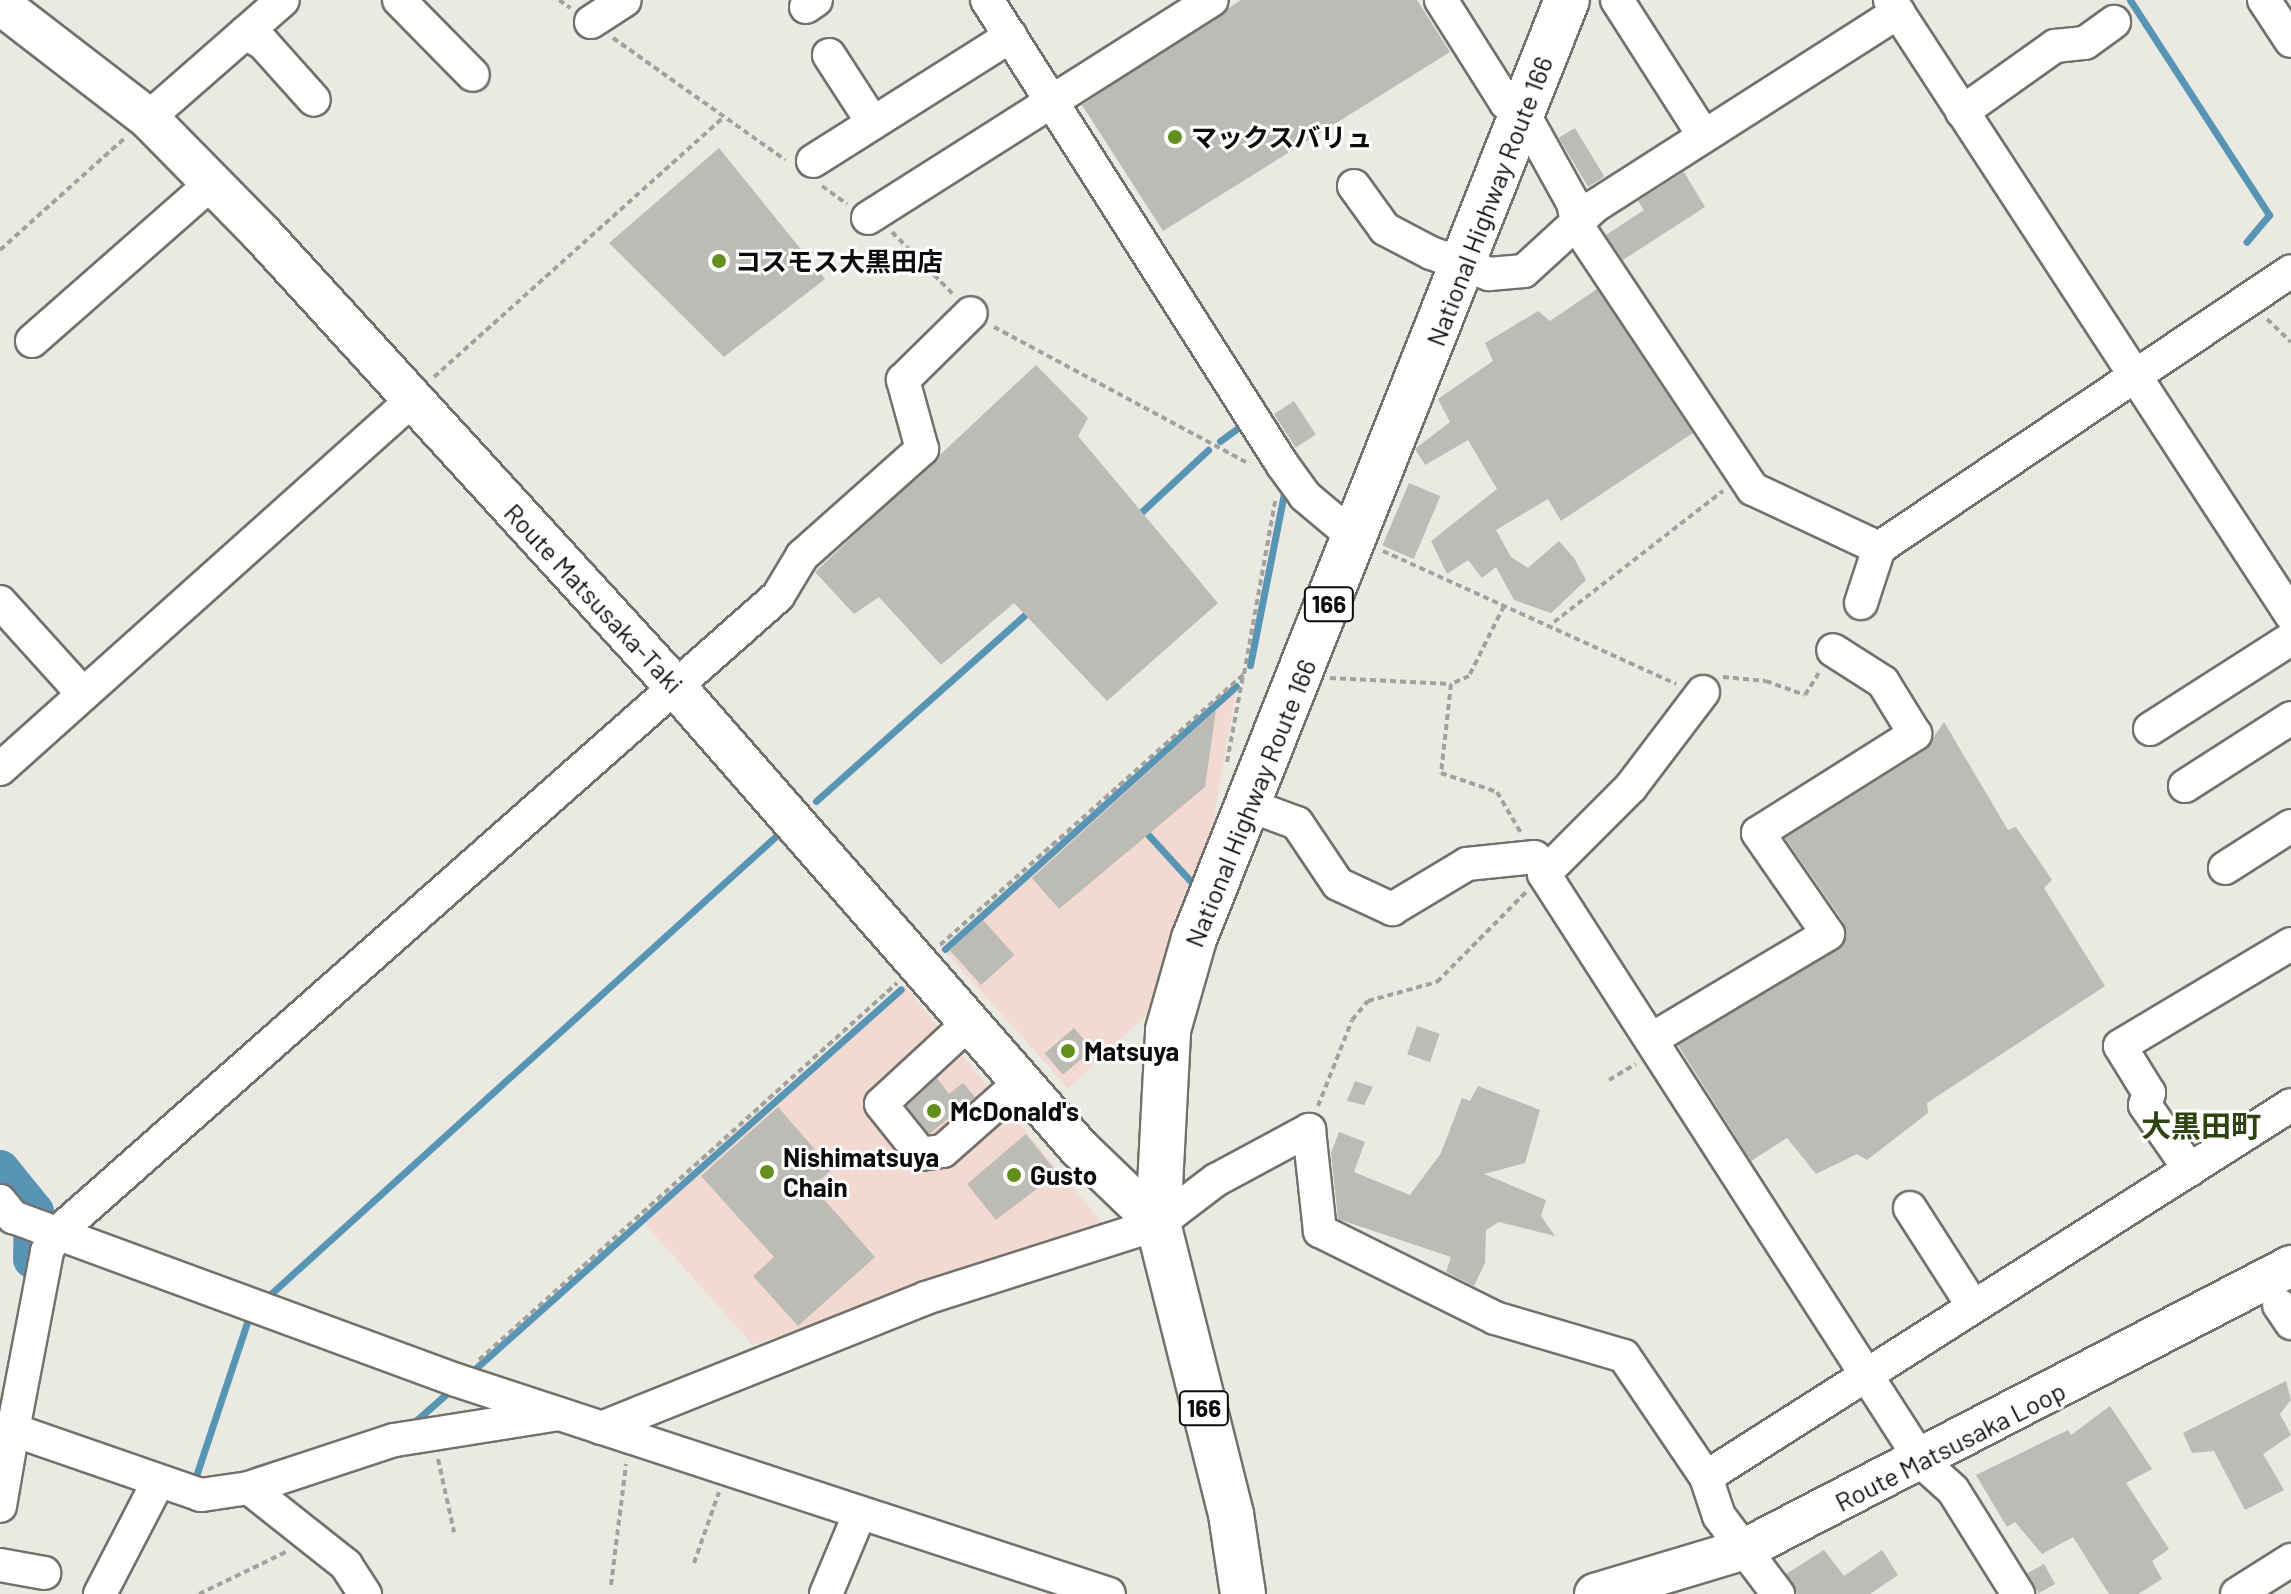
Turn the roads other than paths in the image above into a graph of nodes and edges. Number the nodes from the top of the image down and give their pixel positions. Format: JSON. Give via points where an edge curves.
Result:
{"nodes":[{"id":1,"x":283,"y":0,"type":"edge"},
{"id":2,"x":399,"y":0,"type":"edge"},
{"id":3,"x":625,"y":0,"type":"edge"},
{"id":4,"x":987,"y":0,"type":"edge"},
{"id":5,"x":1212,"y":0,"type":"edge"},
{"id":6,"x":1441,"y":0,"type":"edge"},
{"id":7,"x":1567,"y":0,"type":"edge"},
{"id":8,"x":1617,"y":0,"type":"edge"},
{"id":9,"x":2264,"y":0,"type":"edge"},
{"id":10,"x":0,"y":4,"type":"edge"},
{"id":11,"x":1899,"y":5,"type":"edge"},
{"id":12,"x":591,"y":22,"type":"road end"},
{"id":13,"x":2114,"y":22,"type":"dead end"},
{"id":14,"x":245,"y":33,"type":"junction"},
{"id":15,"x":1011,"y":36,"type":"junction"},
{"id":16,"x":2291,"y":41,"type":"edge"},
{"id":17,"x":829,"y":55,"type":"dead end"},
{"id":18,"x":473,"y":75,"type":"dead end"},
{"id":19,"x":314,"y":100,"type":"dead end"},
{"id":20,"x":1046,"y":100,"type":"junction"},
{"id":21,"x":1522,"y":111,"type":"junction"},
{"id":22,"x":1962,"y":112,"type":"junction"},
{"id":23,"x":148,"y":118,"type":"junction"},
{"id":24,"x":873,"y":123,"type":"junction"},
{"id":25,"x":1704,"y":136,"type":"junction"},
{"id":26,"x":806,"y":168,"type":"road end"},
{"id":27,"x":212,"y":183,"type":"junction"},
{"id":28,"x":1354,"y":186,"type":"dead end"},
{"id":29,"x":1587,"y":216,"type":"junction"},
{"id":30,"x":868,"y":218,"type":"road end"},
{"id":31,"x":1466,"y":264,"type":"junction"},
{"id":32,"x":2291,"y":271,"type":"edge"},
{"id":33,"x":971,"y":313,"type":"road end"},
{"id":34,"x":32,"y":341,"type":"dead end"},
{"id":35,"x":2134,"y":380,"type":"junction"},
{"id":36,"x":420,"y":391,"type":"junction"},
{"id":37,"x":1355,"y":538,"type":"junction"},
{"id":38,"x":1879,"y":548,"type":"junction"},
{"id":39,"x":0,"y":602,"type":"edge"},
{"id":40,"x":1861,"y":603,"type":"dead end"},
{"id":41,"x":2291,"y":615,"type":"edge"},
{"id":42,"x":2291,"y":639,"type":"edge"},
{"id":43,"x":1833,"y":650,"type":"road end"},
{"id":44,"x":672,"y":683,"type":"junction"},
{"id":45,"x":1703,"y":692,"type":"road end"},
{"id":46,"x":83,"y":694,"type":"junction"},
{"id":47,"x":2291,"y":718,"type":"edge"},
{"id":48,"x":2150,"y":729,"type":"dead end"},
{"id":49,"x":0,"y":769,"type":"edge"},
{"id":50,"x":2185,"y":786,"type":"dead end"},
{"id":51,"x":1248,"y":805,"type":"junction"},
{"id":52,"x":2291,"y":826,"type":"edge"},
{"id":53,"x":1539,"y":865,"type":"junction"},
{"id":54,"x":2225,"y":868,"type":"dead end"},
{"id":55,"x":2287,"y":954,"type":"edge"},
{"id":56,"x":971,"y":1021,"type":"junction"},
{"id":57,"x":1652,"y":1039,"type":"junction"},
{"id":58,"x":1022,"y":1081,"type":"junction"},
{"id":59,"x":2291,"y":1105,"type":"edge"},
{"id":60,"x":2190,"y":1170,"type":"junction"},
{"id":61,"x":1910,"y":1208,"type":"dead end"},
{"id":62,"x":6,"y":1209,"type":"edge"},
{"id":63,"x":1158,"y":1224,"type":"junction"},
{"id":64,"x":56,"y":1232,"type":"junction"},
{"id":65,"x":2291,"y":1266,"type":"edge"},
{"id":66,"x":1971,"y":1303,"type":"junction"},
{"id":67,"x":1866,"y":1374,"type":"junction"},
{"id":68,"x":559,"y":1414,"type":"junction"},
{"id":69,"x":13,"y":1430,"type":"junction"},
{"id":70,"x":616,"y":1433,"type":"junction"},
{"id":71,"x":1923,"y":1463,"type":"junction"},
{"id":72,"x":1706,"y":1477,"type":"junction"},
{"id":73,"x":153,"y":1480,"type":"junction"},
{"id":74,"x":249,"y":1488,"type":"junction"},
{"id":75,"x":0,"y":1506,"type":"edge"},
{"id":76,"x":859,"y":1515,"type":"junction"},
{"id":77,"x":1745,"y":1549,"type":"junction"},
{"id":78,"x":2291,"y":1560,"type":"edge"},
{"id":79,"x":0,"y":1565,"type":"edge"},
{"id":80,"x":44,"y":1573,"type":"dead end"},
{"id":81,"x":100,"y":1594,"type":"edge"},
{"id":82,"x":365,"y":1594,"type":"edge"},
{"id":83,"x":826,"y":1594,"type":"edge"},
{"id":84,"x":1109,"y":1594,"type":"edge"},
{"id":85,"x":1243,"y":1594,"type":"edge"},
{"id":86,"x":1595,"y":1594,"type":"edge"},
{"id":87,"x":1778,"y":1594,"type":"edge"},
{"id":88,"x":2018,"y":1594,"type":"edge"},
{"id":89,"x":2237,"y":1594,"type":"edge"}],
"edges":[{"from":1,"to":14,"type":"street"},
{"from":2,"to":18,"type":"street"},
{"from":3,"to":12,"type":"street"},
{"from":4,"to":15,"type":"street"},
{"from":5,"to":20,"type":"street"},
{"from":6,"to":21,"type":"street","via":[[1506,103]]},
{"from":7,"to":21,"type":"highway","name":"National Highway Route 166","number":"166"},
{"from":8,"to":25,"type":"street"},
{"from":9,"to":16,"type":"street"},
{"from":10,"to":23,"type":"main road","name":"Route Matsusaka-Taki"},
{"from":11,"to":22,"type":"street"},
{"from":11,"to":25,"type":"street"},
{"from":13,"to":22,"type":"street","via":[[2085,43],[2055,46]]},
{"from":14,"to":19,"type":"street","via":[[263,43]]},
{"from":14,"to":23,"type":"street"},
{"from":15,"to":20,"type":"street"},
{"from":15,"to":24,"type":"street"},
{"from":17,"to":24,"type":"street"},
{"from":20,"to":30,"type":"street"},
{"from":20,"to":37,"type":"street","via":[[1281,471]]},
{"from":21,"to":29,"type":"street","via":[[1573,203]]},
{"from":21,"to":31,"type":"highway","name":"National Highway Route 166","number":"166"},
{"from":22,"to":35,"type":"street"},
{"from":23,"to":27,"type":"main road","name":"Route Matsusaka-Taki"},
{"from":24,"to":26,"type":"street"},
{"from":25,"to":29,"type":"street"},
{"from":27,"to":34,"type":"street"},
{"from":27,"to":36,"type":"main road","name":"Route Matsusaka-Taki"},
{"from":28,"to":31,"type":"street","via":[[1385,229]]},
{"from":29,"to":31,"type":"street","via":[[1524,271],[1489,274]]},
{"from":29,"to":38,"type":"street","via":[[1743,475],[1782,506]]},
{"from":31,"to":37,"type":"highway","name":"National Highway Route 166","number":"166"},
{"from":32,"to":35,"type":"street","via":[[2250,304],[2200,328]]},
{"from":33,"to":44,"type":"street","via":[[903,380],[922,449],[802,556],[778,596]]},
{"from":35,"to":38,"type":"street"},
{"from":35,"to":41,"type":"street"},
{"from":36,"to":44,"type":"main road","name":"Route Matsusaka-Taki"},
{"from":36,"to":46,"type":"street"},
{"from":37,"to":51,"type":"highway","name":"National Highway Route 166","number":"166"},
{"from":38,"to":40,"type":"street"},
{"from":39,"to":46,"type":"street"},
{"from":42,"to":48,"type":"street"},
{"from":43,"to":57,"type":"street","via":[[1883,682],[1915,734],[1758,833],[1828,934]]},
{"from":44,"to":56,"type":"main road","name":"Route Matsusaka-Taki"},
{"from":44,"to":64,"type":"street"},
{"from":45,"to":53,"type":"street","via":[[1631,787]]},
{"from":46,"to":49,"type":"street"},
{"from":47,"to":50,"type":"street"},
{"from":51,"to":53,"type":"street","via":[[1297,823],[1338,884],[1392,909],[1467,864]]},
{"from":51,"to":63,"type":"highway","name":"National Highway Route 166","number":"166","via":[[1194,939],[1168,1030]]},
{"from":52,"to":54,"type":"street"},
{"from":53,"to":57,"type":"street"},
{"from":55,"to":60,"type":"street","via":[[2120,1046],[2149,1093],[2145,1105]]},
{"from":56,"to":58,"type":"main road","name":"Route Matsusaka-Taki"},
{"from":56,"to":58,"type":"street","via":[[883,1099],[882,1109],[901,1132],[921,1154],[935,1156]]},
{"from":57,"to":67,"type":"street"},
{"from":58,"to":63,"type":"main road","name":"Route Matsusaka-Taki"},
{"from":59,"to":60,"type":"street"},
{"from":60,"to":66,"type":"street"},
{"from":61,"to":66,"type":"street"},
{"from":62,"to":64,"type":"street"},
{"from":63,"to":70,"type":"street","via":[[882,1314]]},
{"from":63,"to":72,"type":"street","via":[[1216,1180],[1309,1130],[1320,1231],[1495,1318],[1624,1356]]},
{"from":63,"to":85,"type":"highway","name":"National Highway Route 166","number":"166","via":[[1231,1514]]},
{"from":64,"to":68,"type":"street"},
{"from":64,"to":69,"type":"street","via":[[47,1251]]},
{"from":65,"to":71,"type":"main road","name":"Route Matsusaka Loop"},
{"from":66,"to":67,"type":"street"},
{"from":67,"to":71,"type":"street"},
{"from":67,"to":72,"type":"street"},
{"from":68,"to":70,"type":"street"},
{"from":68,"to":74,"type":"street","via":[[432,1433]]},
{"from":69,"to":73,"type":"street"},
{"from":69,"to":75,"type":"street"},
{"from":70,"to":76,"type":"street"},
{"from":71,"to":77,"type":"main road","name":"Route Matsusaka Loop"},
{"from":71,"to":88,"type":"street","via":[[1953,1490]]},
{"from":72,"to":77,"type":"street","via":[[1719,1516]]},
{"from":73,"to":74,"type":"street","via":[[201,1495]]},
{"from":73,"to":81,"type":"street"},
{"from":74,"to":82,"type":"street","via":[[346,1565]]},
{"from":76,"to":83,"type":"street"},
{"from":76,"to":84,"type":"street"},
{"from":77,"to":86,"type":"main road","name":"Route Matsusaka Loop"},
{"from":77,"to":87,"type":"street"},
{"from":78,"to":89,"type":"street"},
{"from":79,"to":80,"type":"street"}]}
